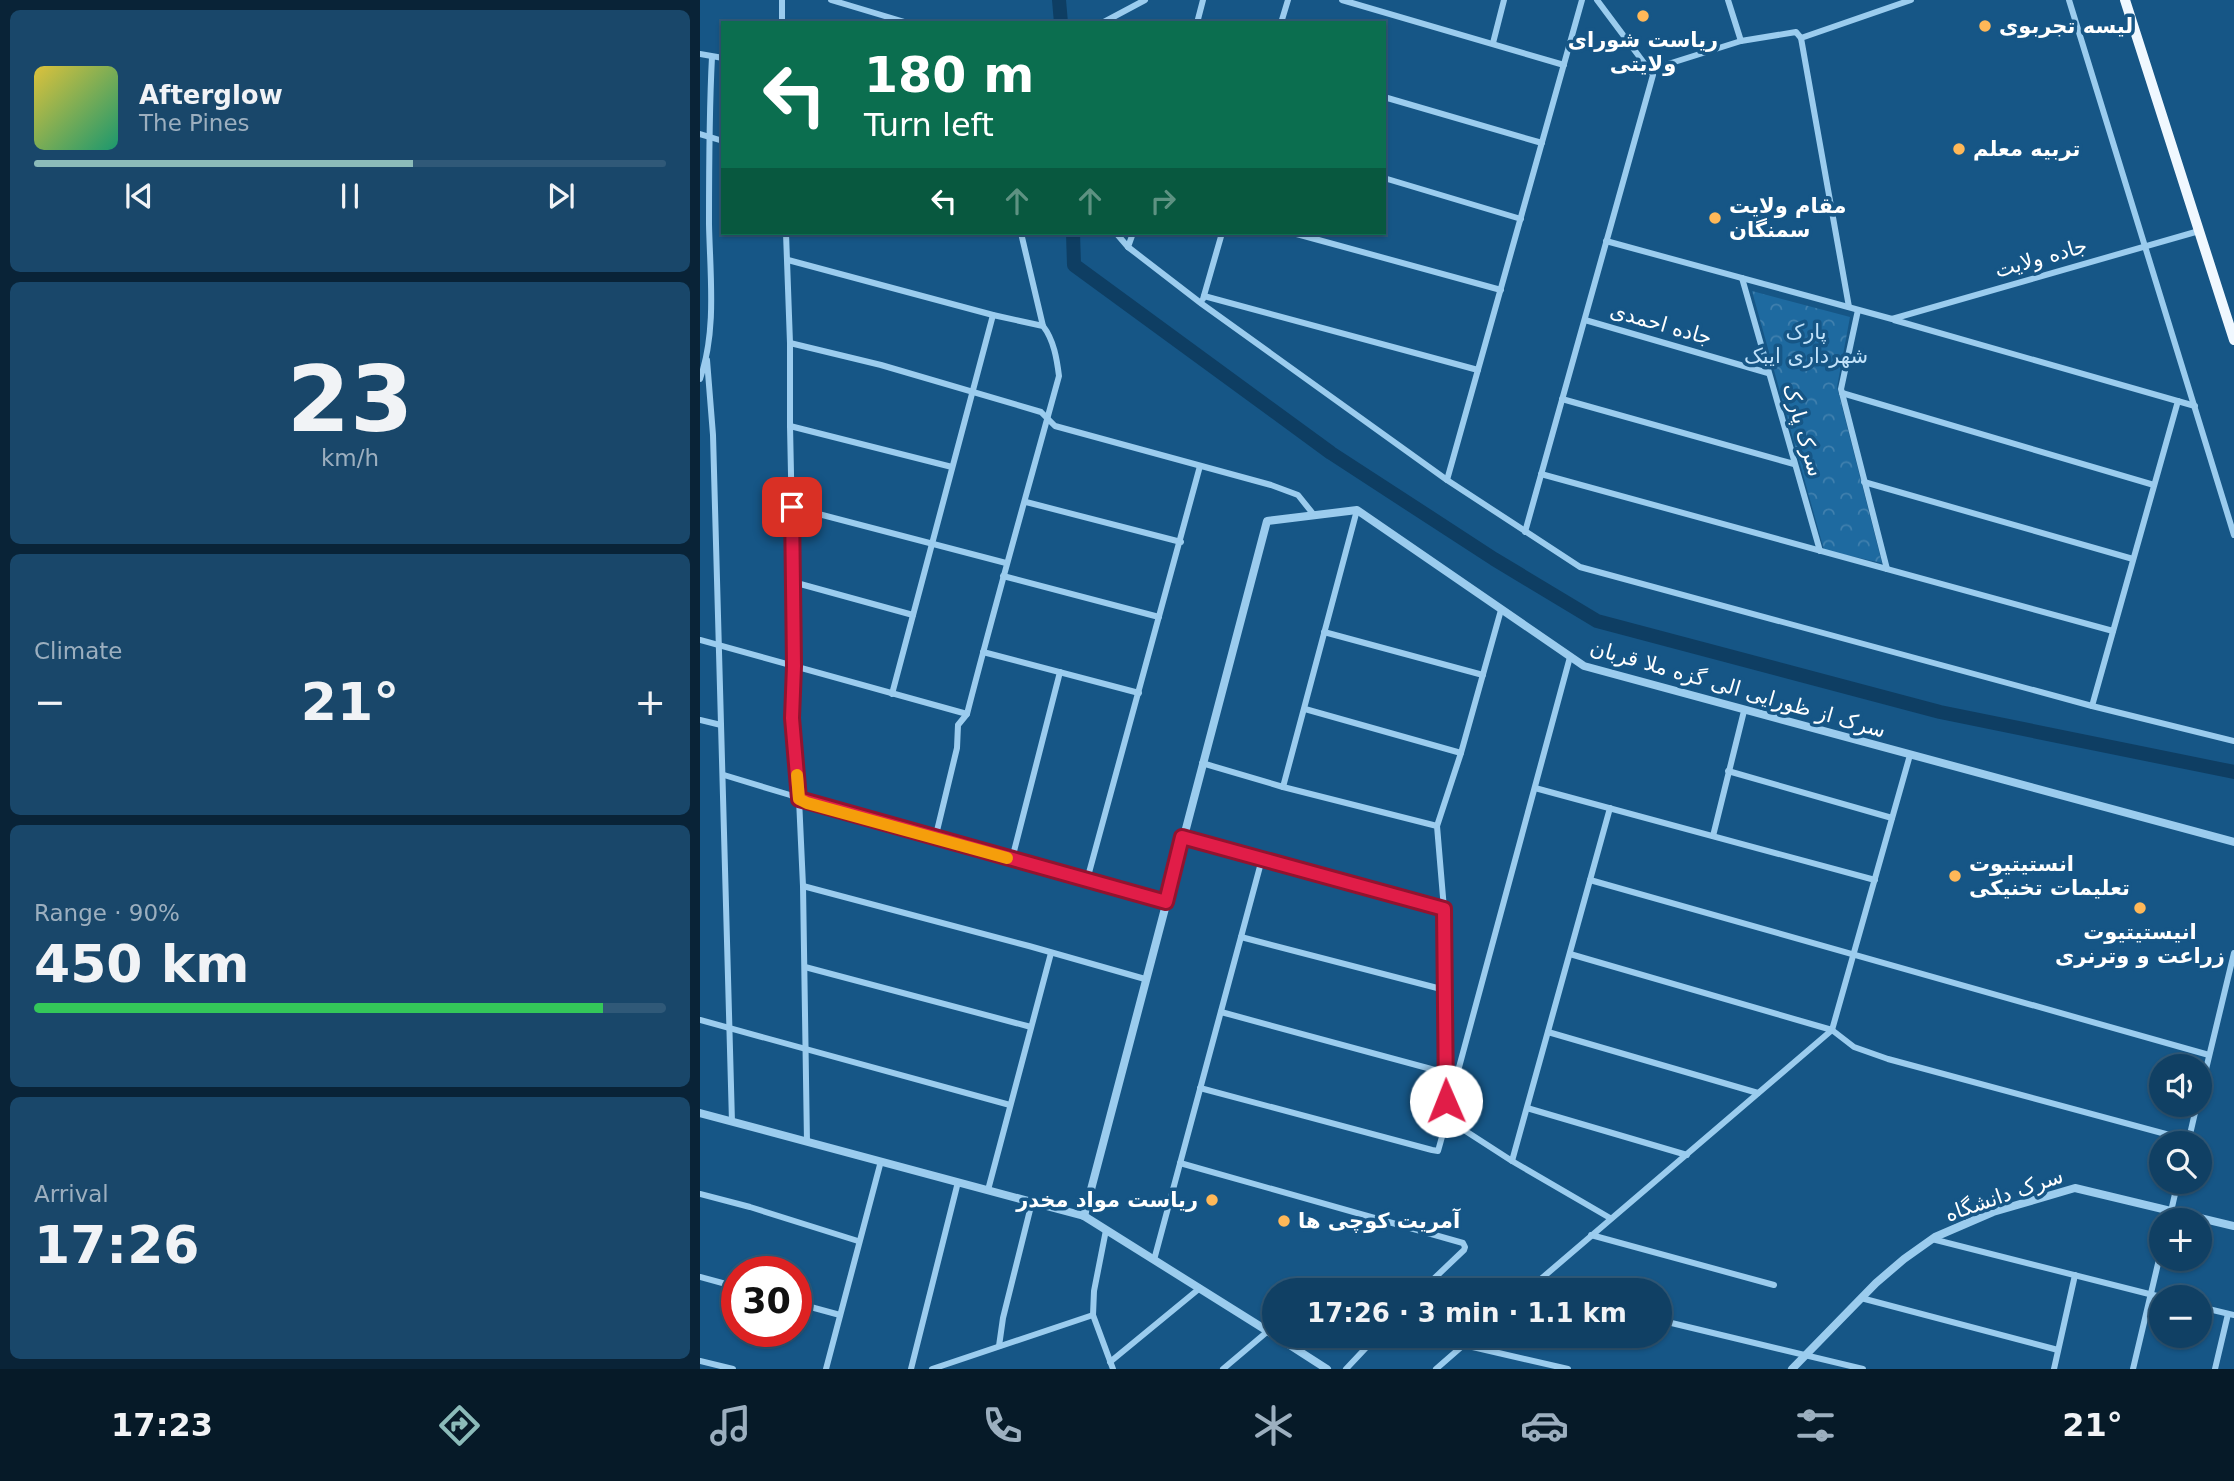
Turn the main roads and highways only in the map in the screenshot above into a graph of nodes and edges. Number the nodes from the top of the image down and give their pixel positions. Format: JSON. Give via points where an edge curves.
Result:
{"nodes":[{"id":1,"x":2125,"y":0,"type":"edge"},
{"id":2,"x":2231,"y":317,"type":"edge"},
{"id":3,"x":2234,"y":340,"type":"edge"}],
"edges":[{"from":1,"to":2,"type":"highway"},
{"from":2,"to":3,"type":"highway"}]}
